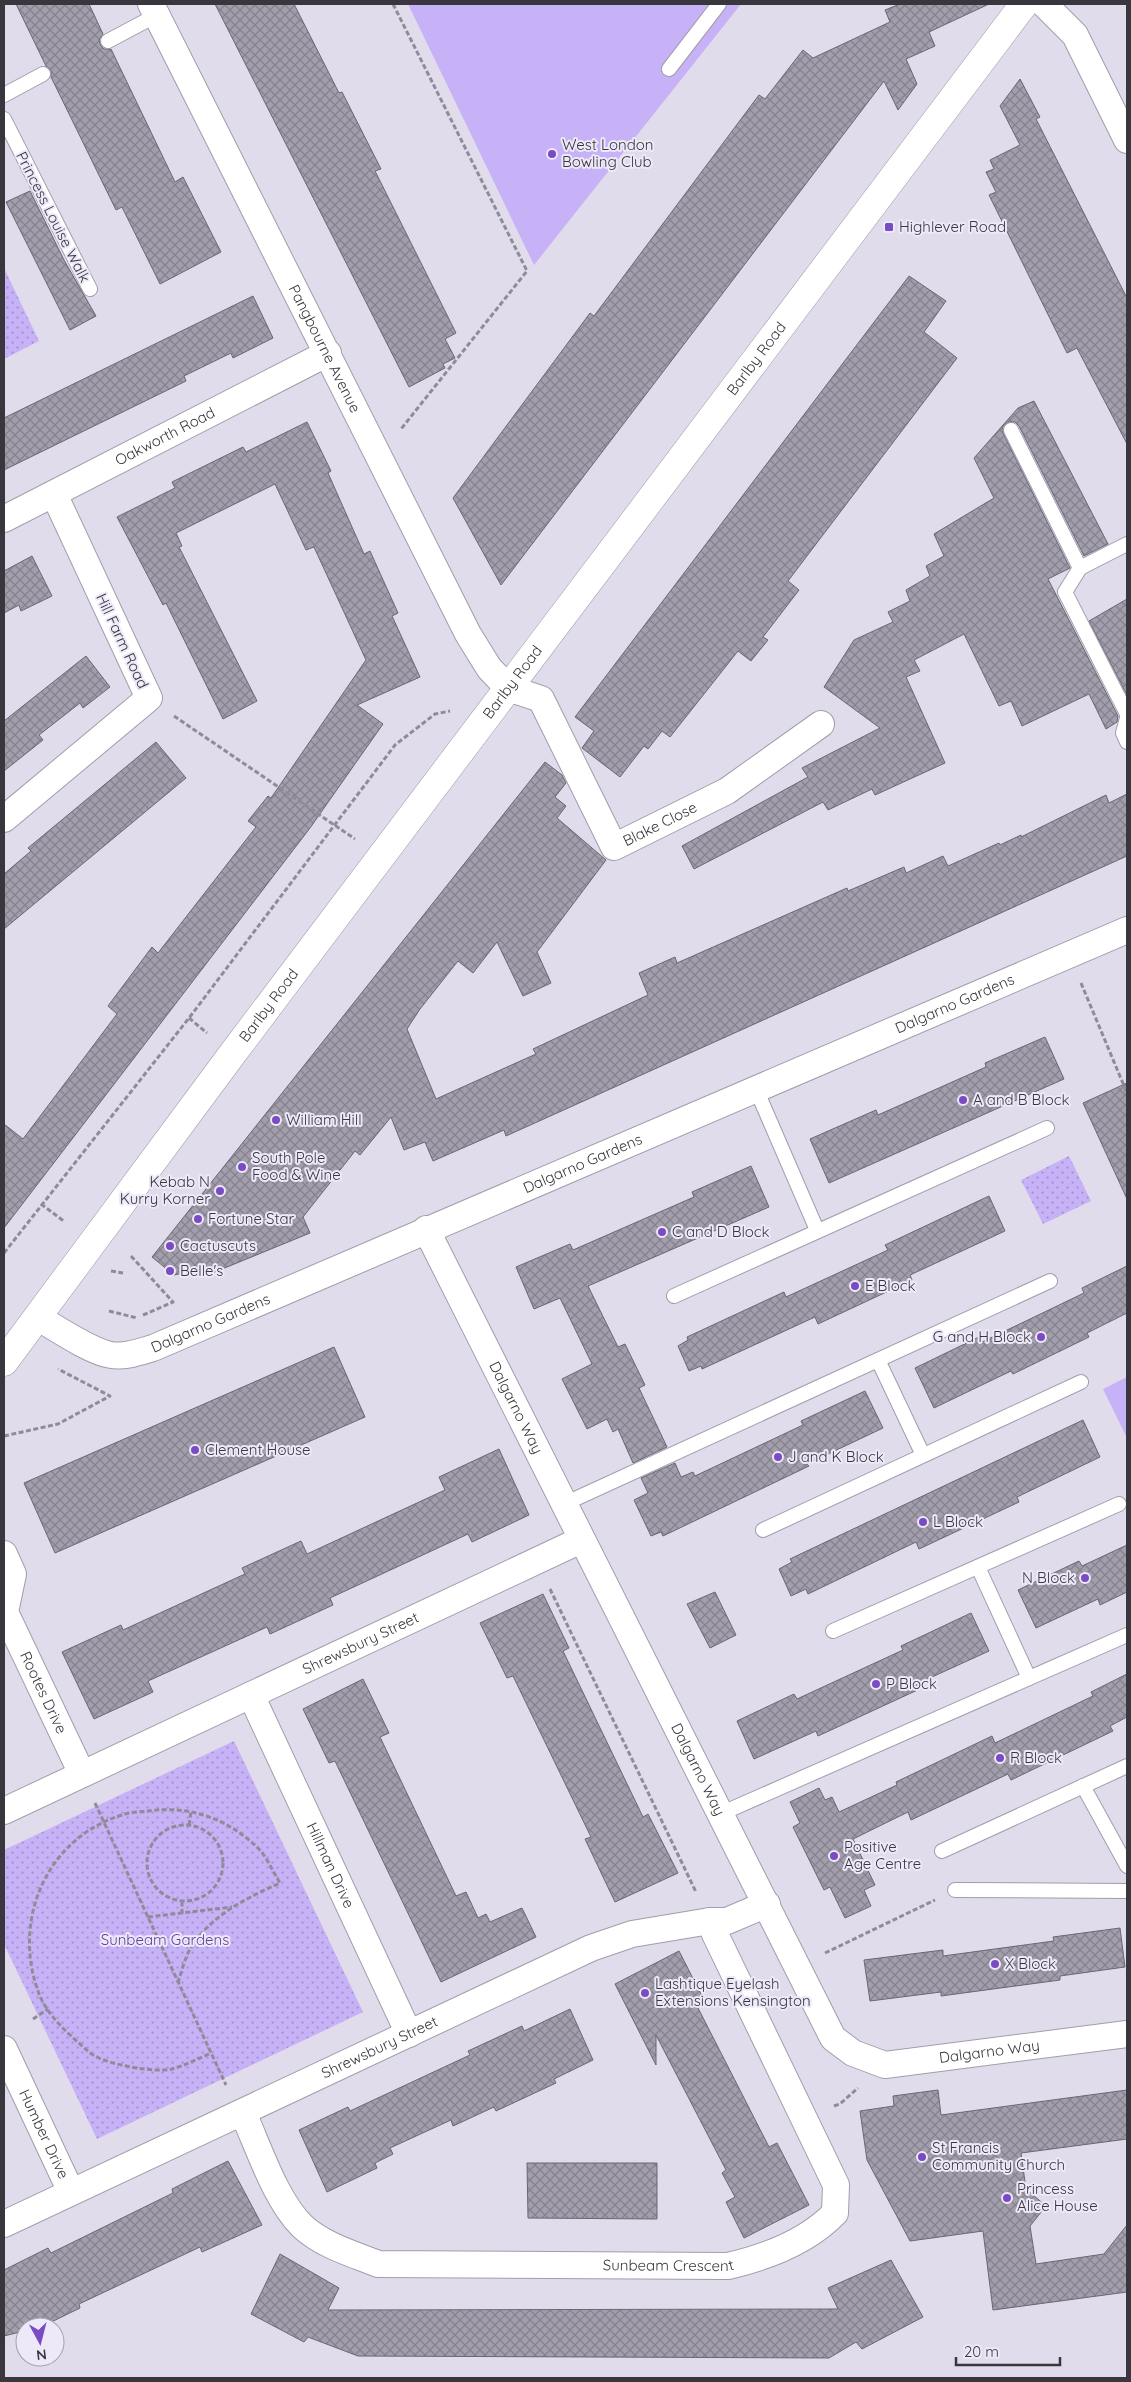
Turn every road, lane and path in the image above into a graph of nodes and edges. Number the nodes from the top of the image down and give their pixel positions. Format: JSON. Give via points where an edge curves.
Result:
{"nodes":[{"id":1,"x":393,"y":4,"type":"edge"},
{"id":2,"x":719,"y":4,"type":"edge"},
{"id":3,"x":1024,"y":4,"type":"edge"},
{"id":4,"x":1044,"y":4,"type":"edge"},
{"id":5,"x":154,"y":9,"type":"edge"},
{"id":6,"x":108,"y":41,"type":"dead end"},
{"id":7,"x":669,"y":69,"type":"dead end"},
{"id":8,"x":43,"y":74,"type":"dead end"},
{"id":9,"x":4,"y":95,"type":"edge"},
{"id":10,"x":4,"y":118,"type":"edge"},
{"id":11,"x":1127,"y":140,"type":"edge"},
{"id":12,"x":90,"y":290,"type":"dead end"},
{"id":13,"x":328,"y":353,"type":"junction"},
{"id":14,"x":1011,"y":430,"type":"dead end"},
{"id":15,"x":378,"y":454,"type":"junction"},
{"id":16,"x":54,"y":494,"type":"junction"},
{"id":17,"x":4,"y":520,"type":"edge"},
{"id":18,"x":1127,"y":544,"type":"edge"},
{"id":19,"x":1080,"y":568,"type":"junction"},
{"id":20,"x":508,"y":688,"type":"junction"},
{"id":21,"x":149,"y":698,"type":"junction"},
{"id":22,"x":450,"y":711,"type":"dead end"},
{"id":23,"x":1127,"y":714,"type":"edge"},
{"id":24,"x":1127,"y":718,"type":"edge"},
{"id":25,"x":821,"y":724,"type":"dead end"},
{"id":26,"x":1127,"y":742,"type":"edge"},
{"id":27,"x":4,"y":819,"type":"edge"},
{"id":28,"x":335,"y":825,"type":"junction"},
{"id":29,"x":354,"y":839,"type":"dead end"},
{"id":30,"x":1127,"y":930,"type":"edge"},
{"id":31,"x":1069,"y":955,"type":"junction"},
{"id":32,"x":189,"y":1018,"type":"junction"},
{"id":33,"x":207,"y":1033,"type":"dead end"},
{"id":34,"x":756,"y":1089,"type":"junction"},
{"id":35,"x":1127,"y":1093,"type":"edge"},
{"id":36,"x":1047,"y":1128,"type":"dead end"},
{"id":37,"x":41,"y":1204,"type":"junction"},
{"id":38,"x":65,"y":1222,"type":"dead end"},
{"id":39,"x":426,"y":1229,"type":"junction"},
{"id":40,"x":817,"y":1230,"type":"junction"},
{"id":41,"x":4,"y":1253,"type":"edge"},
{"id":42,"x":131,"y":1256,"type":"dead end"},
{"id":43,"x":1050,"y":1281,"type":"dead end"},
{"id":44,"x":674,"y":1296,"type":"dead end"},
{"id":45,"x":109,"y":1311,"type":"dead end"},
{"id":46,"x":37,"y":1317,"type":"junction"},
{"id":47,"x":878,"y":1360,"type":"junction"},
{"id":48,"x":4,"y":1362,"type":"edge"},
{"id":49,"x":58,"y":1369,"type":"dead end"},
{"id":50,"x":1082,"y":1382,"type":"dead end"},
{"id":51,"x":4,"y":1436,"type":"edge"},
{"id":52,"x":923,"y":1455,"type":"junction"},
{"id":53,"x":564,"y":1504,"type":"junction"},
{"id":54,"x":1119,"y":1504,"type":"dead end"},
{"id":55,"x":763,"y":1530,"type":"dead end"},
{"id":56,"x":581,"y":1540,"type":"junction"},
{"id":57,"x":4,"y":1554,"type":"edge"},
{"id":58,"x":536,"y":1561,"type":"junction"},
{"id":59,"x":978,"y":1567,"type":"junction"},
{"id":60,"x":4,"y":1611,"type":"edge"},
{"id":61,"x":833,"y":1631,"type":"dead end"},
{"id":62,"x":1127,"y":1635,"type":"edge"},
{"id":63,"x":1028,"y":1678,"type":"junction"},
{"id":64,"x":251,"y":1695,"type":"junction"},
{"id":65,"x":1127,"y":1766,"type":"edge"},
{"id":66,"x":82,"y":1774,"type":"junction"},
{"id":67,"x":1083,"y":1786,"type":"junction"},
{"id":68,"x":94,"y":1802,"type":"dead end"},
{"id":69,"x":4,"y":1811,"type":"edge"},
{"id":70,"x":191,"y":1812,"type":"junction"},
{"id":71,"x":720,"y":1814,"type":"junction"},
{"id":72,"x":104,"y":1822,"type":"junction"},
{"id":73,"x":189,"y":1825,"type":"junction"},
{"id":74,"x":942,"y":1851,"type":"dead end"},
{"id":75,"x":1127,"y":1866,"type":"edge"},
{"id":76,"x":956,"y":1890,"type":"joint"},
{"id":77,"x":1127,"y":1891,"type":"edge"},
{"id":78,"x":182,"y":1901,"type":"junction"},
{"id":79,"x":767,"y":1904,"type":"junction"},
{"id":80,"x":233,"y":1907,"type":"junction"},
{"id":81,"x":705,"y":1911,"type":"junction"},
{"id":82,"x":182,"y":1914,"type":"junction"},
{"id":83,"x":148,"y":1917,"type":"junction"},
{"id":84,"x":798,"y":1966,"type":"junction"},
{"id":85,"x":178,"y":1983,"type":"junction"},
{"id":86,"x":48,"y":2009,"type":"junction"},
{"id":87,"x":33,"y":2018,"type":"dead end"},
{"id":88,"x":409,"y":2034,"type":"junction"},
{"id":89,"x":1127,"y":2034,"type":"edge"},
{"id":90,"x":4,"y":2049,"type":"edge"},
{"id":91,"x":211,"y":2053,"type":"junction"},
{"id":92,"x":886,"y":2065,"type":"junction"},
{"id":93,"x":228,"y":2088,"type":"dead end"},
{"id":94,"x":243,"y":2113,"type":"junction"},
{"id":95,"x":804,"y":2117,"type":"junction"},
{"id":96,"x":71,"y":2192,"type":"junction"},
{"id":97,"x":4,"y":2224,"type":"edge"}],
"edges":[{"from":1,"to":15,"type":"path","via":[[527,270],[408,422]]},
{"from":2,"to":7,"type":"lane"},
{"from":3,"to":20,"type":"street","name":"Barlby Road"},
{"from":4,"to":11,"type":"street","via":[[1075,35]]},
{"from":5,"to":6,"type":"lane"},
{"from":5,"to":13,"type":"street","name":"Pangbourne Avenue"},
{"from":8,"to":9,"type":"lane"},
{"from":10,"to":12,"type":"lane","name":"Princess Louise Walk"},
{"from":13,"to":15,"type":"street","name":"Pangbourne Avenue"},
{"from":13,"to":16,"type":"street","name":"Oakworth Road"},
{"from":14,"to":19,"type":"lane"},
{"from":15,"to":20,"type":"street","name":"Pangbourne Avenue","via":[[468,634],[489,668]]},
{"from":16,"to":17,"type":"street","name":"Oakworth Road"},
{"from":16,"to":21,"type":"street","name":"Hill Farm Road"},
{"from":18,"to":19,"type":"lane"},
{"from":19,"to":23,"type":"lane","via":[[1065,592]]},
{"from":20,"to":25,"type":"street","name":"Blake Close","via":[[541,699],[614,847],[727,791]]},
{"from":20,"to":46,"type":"street","name":"Barlby Road"},
{"from":21,"to":27,"type":"street","name":"Hill Farm Road"},
{"from":21,"to":28,"type":"path"},
{"from":22,"to":28,"type":"path","via":[[435,714],[395,745]]},
{"from":24,"to":26,"type":"lane","via":[[1123,733]]},
{"from":28,"to":29,"type":"path"},
{"from":28,"to":32,"type":"path"},
{"from":30,"to":31,"type":"street","name":"Dalgarno Gardens"},
{"from":31,"to":34,"type":"street","name":"Dalgarno Gardens"},
{"from":31,"to":35,"type":"path"},
{"from":32,"to":33,"type":"path"},
{"from":32,"to":37,"type":"path"},
{"from":34,"to":39,"type":"street","name":"Dalgarno Gardens"},
{"from":34,"to":40,"type":"lane"},
{"from":36,"to":40,"type":"lane"},
{"from":37,"to":38,"type":"path"},
{"from":37,"to":41,"type":"path"},
{"from":39,"to":46,"type":"street","name":"Dalgarno Gardens","via":[[154,1348],[130,1355],[110,1355]]},
{"from":39,"to":53,"type":"street","name":"Dalgarno Way"},
{"from":40,"to":44,"type":"lane"},
{"from":42,"to":45,"type":"path","via":[[173,1302],[137,1318]]},
{"from":43,"to":47,"type":"lane"},
{"from":46,"to":48,"type":"street","name":"Barlby Road"},
{"from":47,"to":52,"type":"lane"},
{"from":47,"to":53,"type":"lane"},
{"from":49,"to":51,"type":"path","via":[[110,1396],[58,1424]]},
{"from":50,"to":52,"type":"lane"},
{"from":52,"to":55,"type":"lane"},
{"from":53,"to":56,"type":"street","name":"Dalgarno Way"},
{"from":54,"to":59,"type":"lane"},
{"from":56,"to":58,"type":"street","name":"Shrewsbury Street"},
{"from":56,"to":71,"type":"street","name":"Dalgarno Way"},
{"from":57,"to":60,"type":"street","name":"Rootes Drive","via":[[13,1574]]},
{"from":58,"to":64,"type":"street","name":"Shrewsbury Street"},
{"from":58,"to":81,"type":"path"},
{"from":59,"to":61,"type":"lane"},
{"from":59,"to":63,"type":"lane"},
{"from":60,"to":66,"type":"street","name":"Rootes Drive"},
{"from":62,"to":63,"type":"lane"},
{"from":63,"to":71,"type":"lane"},
{"from":64,"to":66,"type":"street","name":"Shrewsbury Street"},
{"from":64,"to":88,"type":"street","name":"Hillman Drive"},
{"from":65,"to":67,"type":"lane"},
{"from":66,"to":69,"type":"street","name":"Shrewsbury Street"},
{"from":67,"to":74,"type":"lane"},
{"from":67,"to":75,"type":"lane"},
{"from":68,"to":72,"type":"path"},
{"from":70,"to":72,"type":"path","via":[[169,1808],[124,1814]]},
{"from":70,"to":73,"type":"path"},
{"from":70,"to":80,"type":"path","via":[[210,1816],[238,1830],[260,1850],[280,1883]]},
{"from":71,"to":79,"type":"street","name":"Dalgarno Way"},
{"from":72,"to":83,"type":"path"},
{"from":72,"to":86,"type":"path","via":[[70,1845],[45,1876],[31,1914],[28,1941],[31,1962],[38,1992]]},
{"from":73,"to":78,"type":"path","via":[[205,1830],[217,1842],[223,1858],[221,1875],[213,1889],[199,1899]]},
{"from":73,"to":78,"type":"path","via":[[174,1826],[161,1834],[151,1845],[146,1860],[155,1888],[167,1897]]},
{"from":76,"to":77,"type":"lane"},
{"from":76,"to":84,"type":"path"},
{"from":78,"to":82,"type":"path"},
{"from":79,"to":81,"type":"street","name":"Shrewsbury Street","via":[[727,1921]]},
{"from":79,"to":84,"type":"street","name":"Dalgarno Way"},
{"from":80,"to":82,"type":"path"},
{"from":80,"to":85,"type":"path","via":[[200,1935],[188,1954]]},
{"from":81,"to":88,"type":"street","name":"Shrewsbury Street","via":[[591,1948]]},
{"from":81,"to":95,"type":"street","name":"Sunbeam Crescent"},
{"from":82,"to":83,"type":"path"},
{"from":83,"to":85,"type":"path"},
{"from":84,"to":92,"type":"street","name":"Dalgarno Way","via":[[833,2038],[853,2053]]},
{"from":85,"to":91,"type":"path"},
{"from":86,"to":87,"type":"path"},
{"from":86,"to":91,"type":"path","via":[[94,2056],[115,2063],[170,2069]]},
{"from":88,"to":94,"type":"street","name":"Shrewsbury Street"},
{"from":89,"to":92,"type":"street","name":"Dalgarno Way"},
{"from":90,"to":96,"type":"street","name":"Humber Drive"},
{"from":91,"to":93,"type":"path"},
{"from":92,"to":95,"type":"path","via":[[840,2104]]},
{"from":94,"to":95,"type":"street","name":"Sunbeam Crescent","via":[[286,2207],[303,2227],[339,2249],[378,2264],[728,2266],[774,2253],[822,2226],[835,2213],[836,2185]]},
{"from":94,"to":96,"type":"street","name":"Shrewsbury Street"},
{"from":96,"to":97,"type":"street","name":"Shrewsbury Street"}]}
